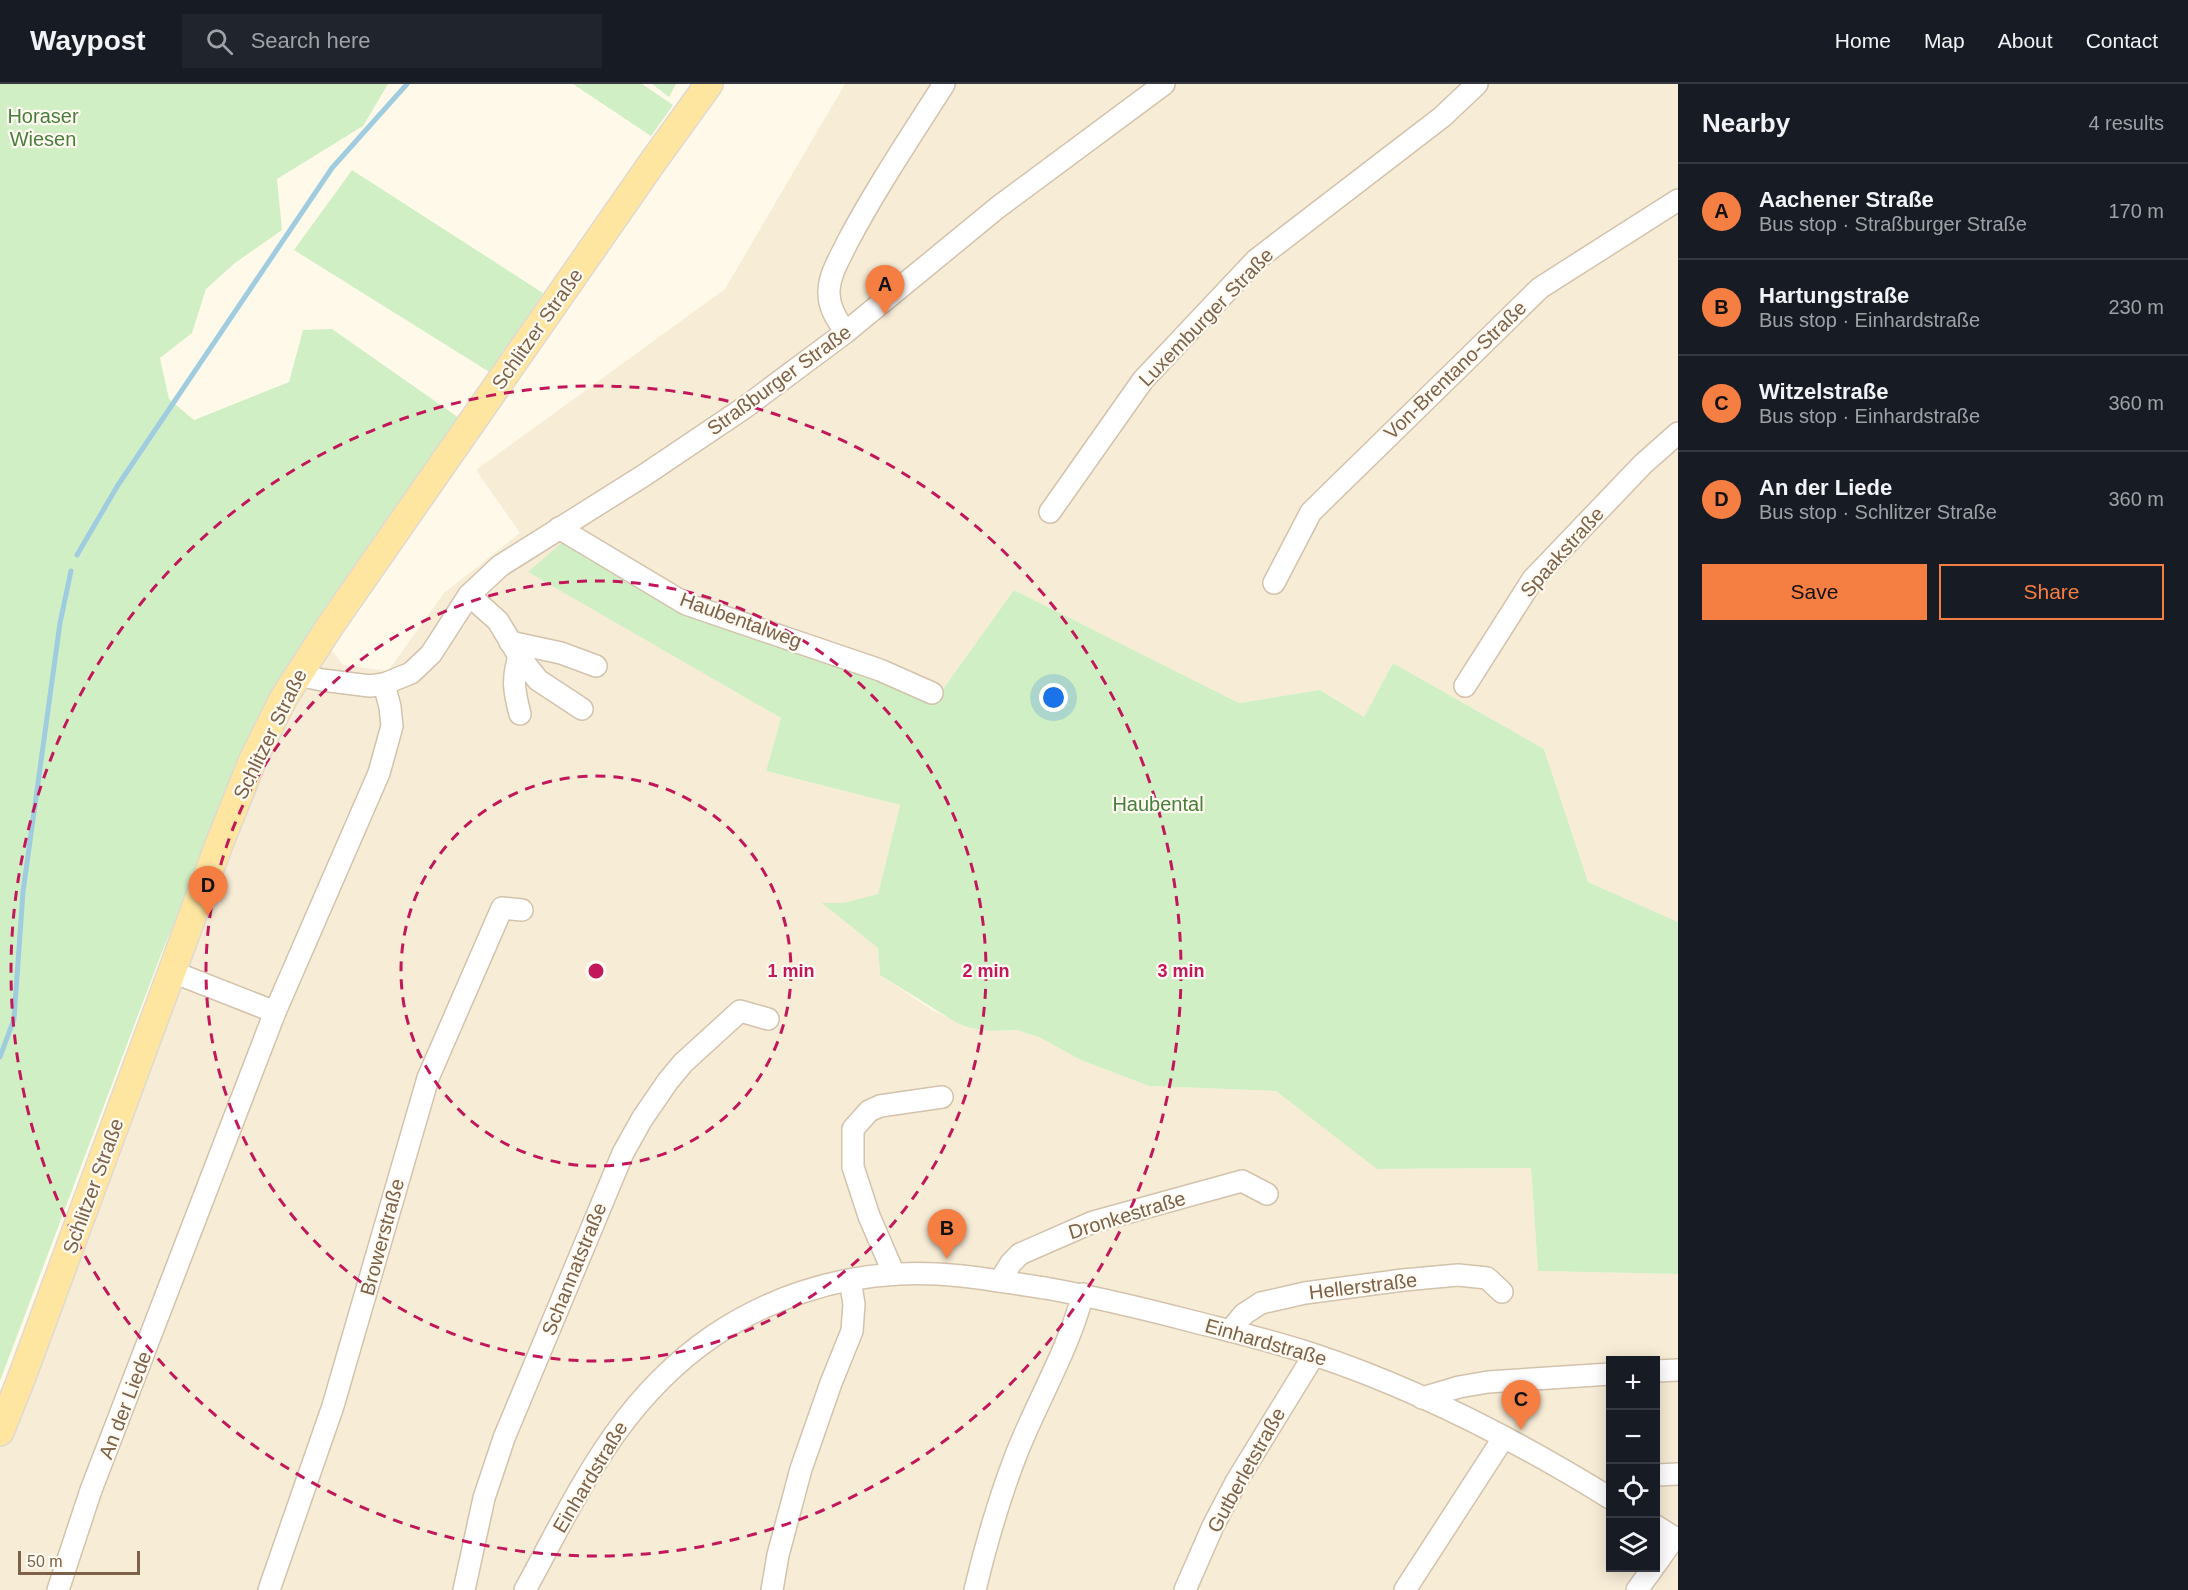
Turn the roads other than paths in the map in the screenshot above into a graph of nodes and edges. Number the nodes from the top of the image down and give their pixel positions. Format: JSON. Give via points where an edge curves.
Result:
{"nodes":[{"id":1,"x":709,"y":84,"type":"edge"},
{"id":2,"x":944,"y":84,"type":"edge"},
{"id":3,"x":1164,"y":84,"type":"edge"},
{"id":4,"x":1477,"y":84,"type":"edge"},
{"id":5,"x":1678,"y":200,"type":"edge"},
{"id":6,"x":846,"y":332,"type":"junction"},
{"id":7,"x":1678,"y":433,"type":"edge"},
{"id":8,"x":1050,"y":512,"type":"dead end"},
{"id":9,"x":559,"y":528,"type":"junction"},
{"id":10,"x":1274,"y":583,"type":"dead end"},
{"id":11,"x":469,"y":595,"type":"junction"},
{"id":12,"x":515,"y":649,"type":"junction"},
{"id":13,"x":596,"y":666,"type":"dead end"},
{"id":14,"x":299,"y":672,"type":"junction"},
{"id":15,"x":384,"y":684,"type":"junction"},
{"id":16,"x":1465,"y":686,"type":"dead end"},
{"id":17,"x":932,"y":693,"type":"dead end"},
{"id":18,"x":582,"y":709,"type":"dead end"},
{"id":19,"x":520,"y":714,"type":"dead end"},
{"id":20,"x":522,"y":910,"type":"dead end"},
{"id":21,"x":173,"y":972,"type":"junction"},
{"id":22,"x":275,"y":1012,"type":"junction"},
{"id":23,"x":768,"y":1019,"type":"dead end"},
{"id":24,"x":942,"y":1097,"type":"dead end"},
{"id":25,"x":1267,"y":1194,"type":"dead end"},
{"id":26,"x":894,"y":1274,"type":"junction"},
{"id":27,"x":850,"y":1280,"type":"junction"},
{"id":28,"x":1000,"y":1281,"type":"junction"},
{"id":29,"x":1502,"y":1292,"type":"dead end"},
{"id":30,"x":1083,"y":1294,"type":"junction"},
{"id":31,"x":1230,"y":1331,"type":"junction"},
{"id":32,"x":1314,"y":1354,"type":"junction"},
{"id":33,"x":1678,"y":1370,"type":"edge"},
{"id":34,"x":1660,"y":1371,"type":"edge"},
{"id":35,"x":1606,"y":1374,"type":"edge"},
{"id":36,"x":1422,"y":1398,"type":"junction"},
{"id":37,"x":0,"y":1432,"type":"edge"},
{"id":38,"x":1504,"y":1437,"type":"junction"},
{"id":39,"x":1678,"y":1474,"type":"edge"},
{"id":40,"x":1660,"y":1475,"type":"edge"},
{"id":41,"x":1606,"y":1492,"type":"edge"},
{"id":42,"x":1660,"y":1529,"type":"edge"},
{"id":43,"x":1676,"y":1539,"type":"edge"},
{"id":44,"x":1660,"y":1559,"type":"edge"},
{"id":45,"x":1650,"y":1572,"type":"edge"},
{"id":46,"x":58,"y":1590,"type":"edge"},
{"id":47,"x":269,"y":1590,"type":"edge"},
{"id":48,"x":464,"y":1590,"type":"edge"},
{"id":49,"x":525,"y":1590,"type":"edge"},
{"id":50,"x":772,"y":1590,"type":"edge"},
{"id":51,"x":975,"y":1590,"type":"edge"},
{"id":52,"x":1185,"y":1590,"type":"edge"},
{"id":53,"x":1405,"y":1590,"type":"edge"},
{"id":54,"x":1637,"y":1590,"type":"edge"}],
"edges":[{"from":1,"to":14,"type":"main road","name":"Schlitzer Straße"},
{"from":2,"to":6,"type":"street","via":[[866,207],[833,272],[829,300]]},
{"from":3,"to":6,"type":"street","name":"Straßburger Straße","via":[[959,238]]},
{"from":4,"to":8,"type":"street","name":"Luxemburger Straße","via":[[1442,117],[1256,260],[1143,380]]},
{"from":5,"to":10,"type":"street","name":"Von-Brentano-Straße","via":[[1540,288],[1311,512]]},
{"from":6,"to":9,"type":"street","name":"Straßburger Straße","via":[[702,437]]},
{"from":7,"to":16,"type":"street","name":"Spaakstraße","via":[[1533,579]]},
{"from":9,"to":11,"type":"street","name":"Straßburger Straße","via":[[500,566]]},
{"from":9,"to":17,"type":"street","name":"Haubentalweg","via":[[686,604],[880,670]]},
{"from":11,"to":12,"type":"street","via":[[498,621]]},
{"from":11,"to":15,"type":"street","name":"Straßburger Straße","via":[[420,666]]},
{"from":12,"to":13,"type":"street","via":[[561,652]]},
{"from":12,"to":18,"type":"street","via":[[538,680]]},
{"from":12,"to":19,"type":"street"},
{"from":14,"to":15,"type":"street","name":"Straßburger Straße","via":[[342,683]]},
{"from":14,"to":21,"type":"main road","name":"Schlitzer Straße","via":[[245,779]]},
{"from":15,"to":22,"type":"street","name":"An der Liede","via":[[392,726],[387,746]]},
{"from":20,"to":47,"type":"street","name":"Browerstraße","via":[[502,908],[428,1078],[333,1406]]},
{"from":21,"to":22,"type":"street"},
{"from":21,"to":37,"type":"main road","name":"Schlitzer Straße"},
{"from":22,"to":46,"type":"street","name":"An der Liede","via":[[91,1490]]},
{"from":23,"to":48,"type":"street","name":"Schannatstraße","via":[[740,1011],[683,1063],[632,1136],[504,1438],[484,1498]]},
{"from":24,"to":26,"type":"street","via":[[880,1106],[869,1111],[853,1129],[853,1167]]},
{"from":25,"to":28,"type":"street","name":"Dronkestraße","via":[[1242,1181],[1093,1222],[1020,1254]]},
{"from":26,"to":27,"type":"street","name":"Einhardstraße"},
{"from":26,"to":28,"type":"street","name":"Einhardstraße"},
{"from":27,"to":49,"type":"street","name":"Einhardstraße","via":[[818,1287],[757,1310],[714,1335],[660,1379],[605,1446]]},
{"from":27,"to":50,"type":"street","via":[[854,1304],[852,1331],[801,1469]]},
{"from":28,"to":30,"type":"street","name":"Einhardstraße"},
{"from":29,"to":31,"type":"street","name":"Hellerstraße","via":[[1487,1278],[1458,1275],[1305,1293],[1261,1304],[1244,1314]]},
{"from":30,"to":31,"type":"street","name":"Einhardstraße"},
{"from":30,"to":51,"type":"street","via":[[1072,1330],[1017,1454]]},
{"from":31,"to":32,"type":"street","name":"Einhardstraße"},
{"from":32,"to":36,"type":"street","name":"Einhardstraße"},
{"from":32,"to":52,"type":"street","name":"Gutberletstraße","via":[[1236,1482]]},
{"from":33,"to":34,"type":"street"},
{"from":35,"to":36,"type":"street","via":[[1488,1382]]},
{"from":36,"to":38,"type":"street","name":"Einhardstraße"},
{"from":38,"to":41,"type":"street","name":"Einhardstraße"},
{"from":38,"to":53,"type":"street"},
{"from":39,"to":40,"type":"street"},
{"from":42,"to":43,"type":"street"},
{"from":43,"to":44,"type":"street"},
{"from":45,"to":54,"type":"street"}]}
